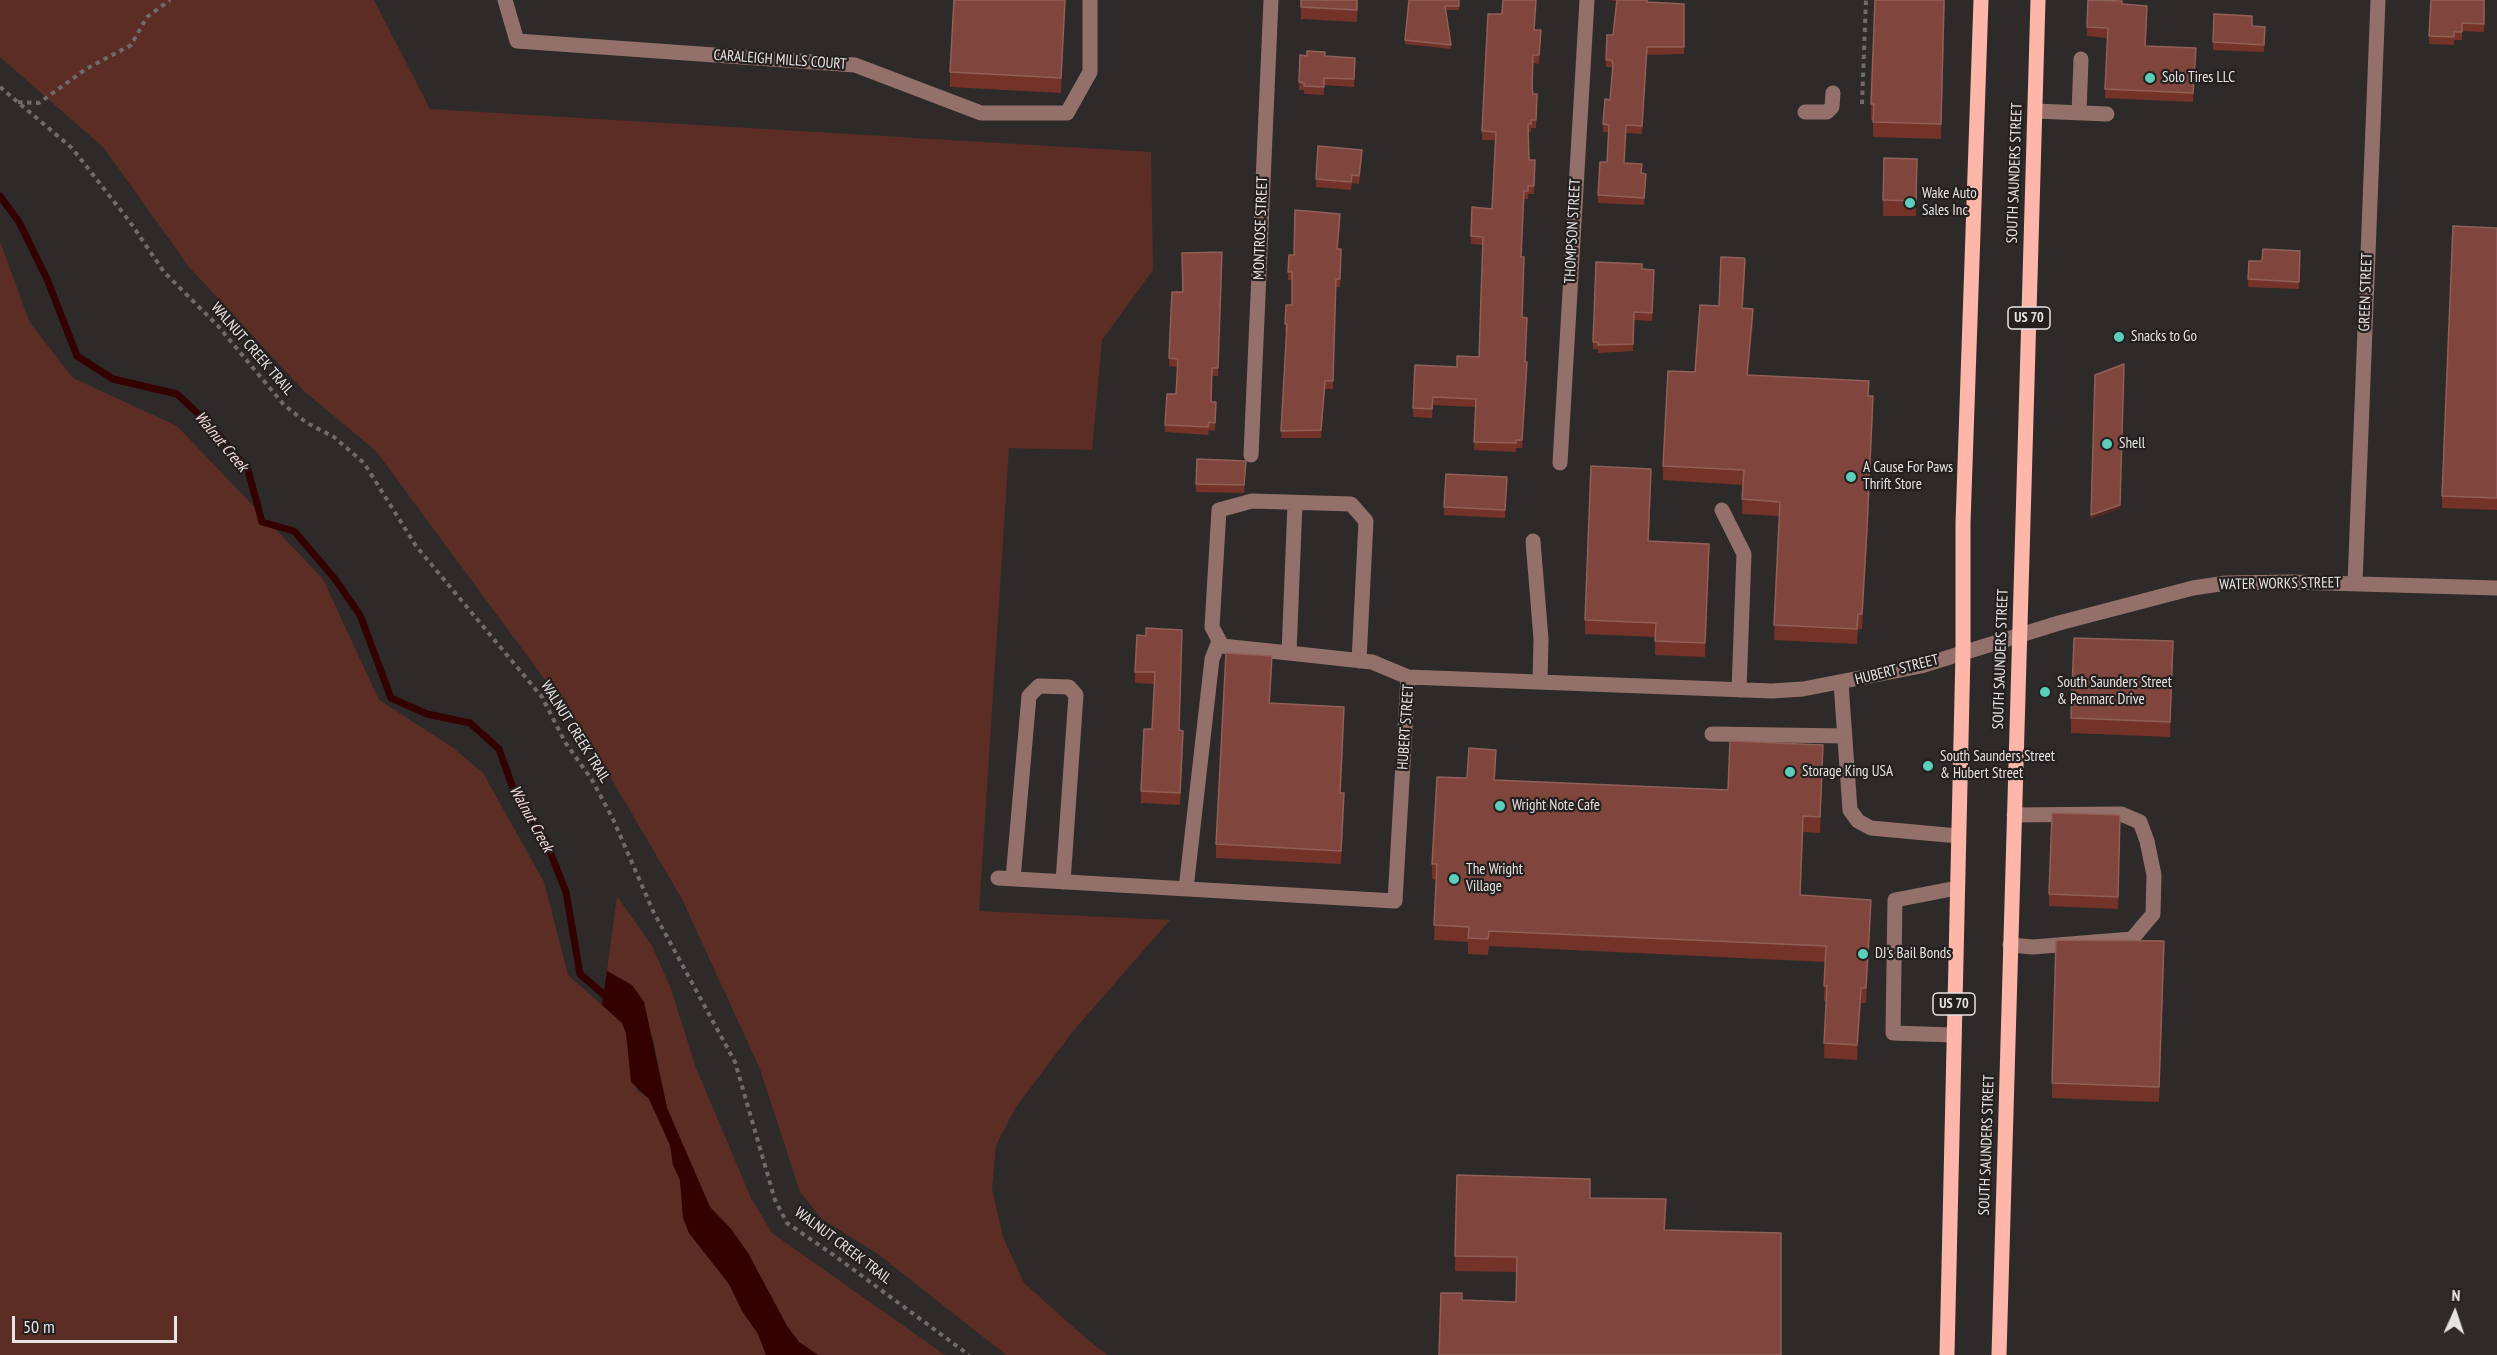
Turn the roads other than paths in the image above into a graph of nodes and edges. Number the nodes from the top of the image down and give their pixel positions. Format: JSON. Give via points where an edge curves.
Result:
{"nodes":[{"id":1,"x":505,"y":0,"type":"edge"},
{"id":2,"x":1090,"y":0,"type":"edge"},
{"id":3,"x":1271,"y":0,"type":"edge"},
{"id":4,"x":1587,"y":0,"type":"edge"},
{"id":5,"x":1980,"y":0,"type":"edge"},
{"id":6,"x":2038,"y":0,"type":"edge"},
{"id":7,"x":2378,"y":0,"type":"edge"},
{"id":8,"x":2080,"y":59,"type":"dead end"},
{"id":9,"x":1833,"y":93,"type":"dead end"},
{"id":10,"x":2035,"y":111,"type":"junction"},
{"id":11,"x":1805,"y":112,"type":"dead end"},
{"id":12,"x":2079,"y":113,"type":"junction"},
{"id":13,"x":2107,"y":114,"type":"dead end"},
{"id":14,"x":1251,"y":455,"type":"dead end"},
{"id":15,"x":1560,"y":463,"type":"dead end"},
{"id":16,"x":1295,"y":503,"type":"junction"},
{"id":17,"x":1722,"y":510,"type":"dead end"},
{"id":18,"x":1533,"y":541,"type":"dead end"},
{"id":19,"x":2355,"y":583,"type":"junction"},
{"id":20,"x":2497,"y":588,"type":"edge"},
{"id":21,"x":2019,"y":636,"type":"junction"},
{"id":22,"x":1220,"y":641,"type":"junction"},
{"id":23,"x":1963,"y":652,"type":"junction"},
{"id":24,"x":1288,"y":653,"type":"junction"},
{"id":25,"x":1359,"y":661,"type":"junction"},
{"id":26,"x":1408,"y":677,"type":"junction"},
{"id":27,"x":1540,"y":682,"type":"junction"},
{"id":28,"x":1841,"y":683,"type":"junction"},
{"id":29,"x":1739,"y":690,"type":"junction"},
{"id":30,"x":1712,"y":734,"type":"dead end"},
{"id":31,"x":1845,"y":736,"type":"junction"},
{"id":32,"x":2014,"y":814,"type":"junction"},
{"id":33,"x":1958,"y":836,"type":"junction"},
{"id":34,"x":1063,"y":882,"type":"junction"},
{"id":35,"x":1957,"y":888,"type":"junction"},
{"id":36,"x":1186,"y":889,"type":"junction"},
{"id":37,"x":2010,"y":945,"type":"junction"},
{"id":38,"x":1954,"y":1035,"type":"junction"},
{"id":39,"x":1947,"y":1355,"type":"edge"},
{"id":40,"x":1999,"y":1355,"type":"edge"}],
"edges":[{"from":1,"to":2,"type":"street","name":"CARALEIGH MILLS COURT","via":[[517,41],[855,65],[981,113],[1067,112],[1090,72]]},
{"from":3,"to":14,"type":"street","name":"MONTROSE STREET"},
{"from":4,"to":15,"type":"street","name":"THOMPSON STREET"},
{"from":5,"to":23,"type":"main road","number":"US 70"},
{"from":6,"to":10,"type":"main road","name":"SOUTH SAUNDERS STREET","number":"US 70"},
{"from":7,"to":19,"type":"street","name":"GREEN STREET"},
{"from":8,"to":12,"type":"street"},
{"from":9,"to":11,"type":"street","via":[[1832,107],[1827,112]]},
{"from":10,"to":12,"type":"street"},
{"from":10,"to":21,"type":"main road","name":"SOUTH SAUNDERS STREET","number":"US 70"},
{"from":12,"to":13,"type":"street"},
{"from":16,"to":22,"type":"street","via":[[1252,501],[1219,510],[1212,627]]},
{"from":16,"to":24,"type":"street"},
{"from":16,"to":25,"type":"street","via":[[1351,504],[1366,521]]},
{"from":17,"to":29,"type":"street","via":[[1744,554]]},
{"from":18,"to":27,"type":"street","via":[[1541,639]]},
{"from":19,"to":20,"type":"street","name":"WATER WORKS STREET"},
{"from":19,"to":21,"type":"street","name":"WATER WORKS STREET","via":[[2256,582],[2193,588]]},
{"from":21,"to":23,"type":"street","name":"WATER WORKS STREET"},
{"from":21,"to":32,"type":"main road","name":"SOUTH SAUNDERS STREET","number":"US 70"},
{"from":22,"to":24,"type":"street","via":[[1222,646]]},
{"from":22,"to":36,"type":"street","via":[[1212,659]]},
{"from":23,"to":28,"type":"street","name":"HUBERT STREET","via":[[1921,666]]},
{"from":23,"to":33,"type":"main road","number":"US 70"},
{"from":24,"to":25,"type":"street"},
{"from":25,"to":26,"type":"street","via":[[1372,662]]},
{"from":26,"to":27,"type":"street","name":"HUBERT STREET"},
{"from":26,"to":36,"type":"street","name":"HUBERT STREET","via":[[1395,901]]},
{"from":27,"to":29,"type":"street","name":"HUBERT STREET"},
{"from":28,"to":29,"type":"street","name":"HUBERT STREET","via":[[1803,689]]},
{"from":28,"to":31,"type":"street"},
{"from":30,"to":31,"type":"street"},
{"from":31,"to":33,"type":"street","via":[[1850,810],[1858,821],[1871,828]]},
{"from":32,"to":37,"type":"main road","name":"SOUTH SAUNDERS STREET","number":"US 70"},
{"from":32,"to":37,"type":"street","via":[[2121,813],[2140,822],[2154,875],[2153,914],[2132,939],[2032,947]]},
{"from":33,"to":35,"type":"main road","number":"US 70"},
{"from":34,"to":34,"type":"street","name":"HUBERT STREET","via":[[1005,879],[1029,696],[1039,686],[1069,687],[1076,695]]},
{"from":34,"to":36,"type":"street","name":"HUBERT STREET"},
{"from":35,"to":38,"type":"main road","number":"US 70"},
{"from":35,"to":38,"type":"street","via":[[1895,900],[1893,1033]]},
{"from":37,"to":40,"type":"main road","name":"SOUTH SAUNDERS STREET","number":"US 70"},
{"from":38,"to":39,"type":"main road","number":"US 70"}]}
